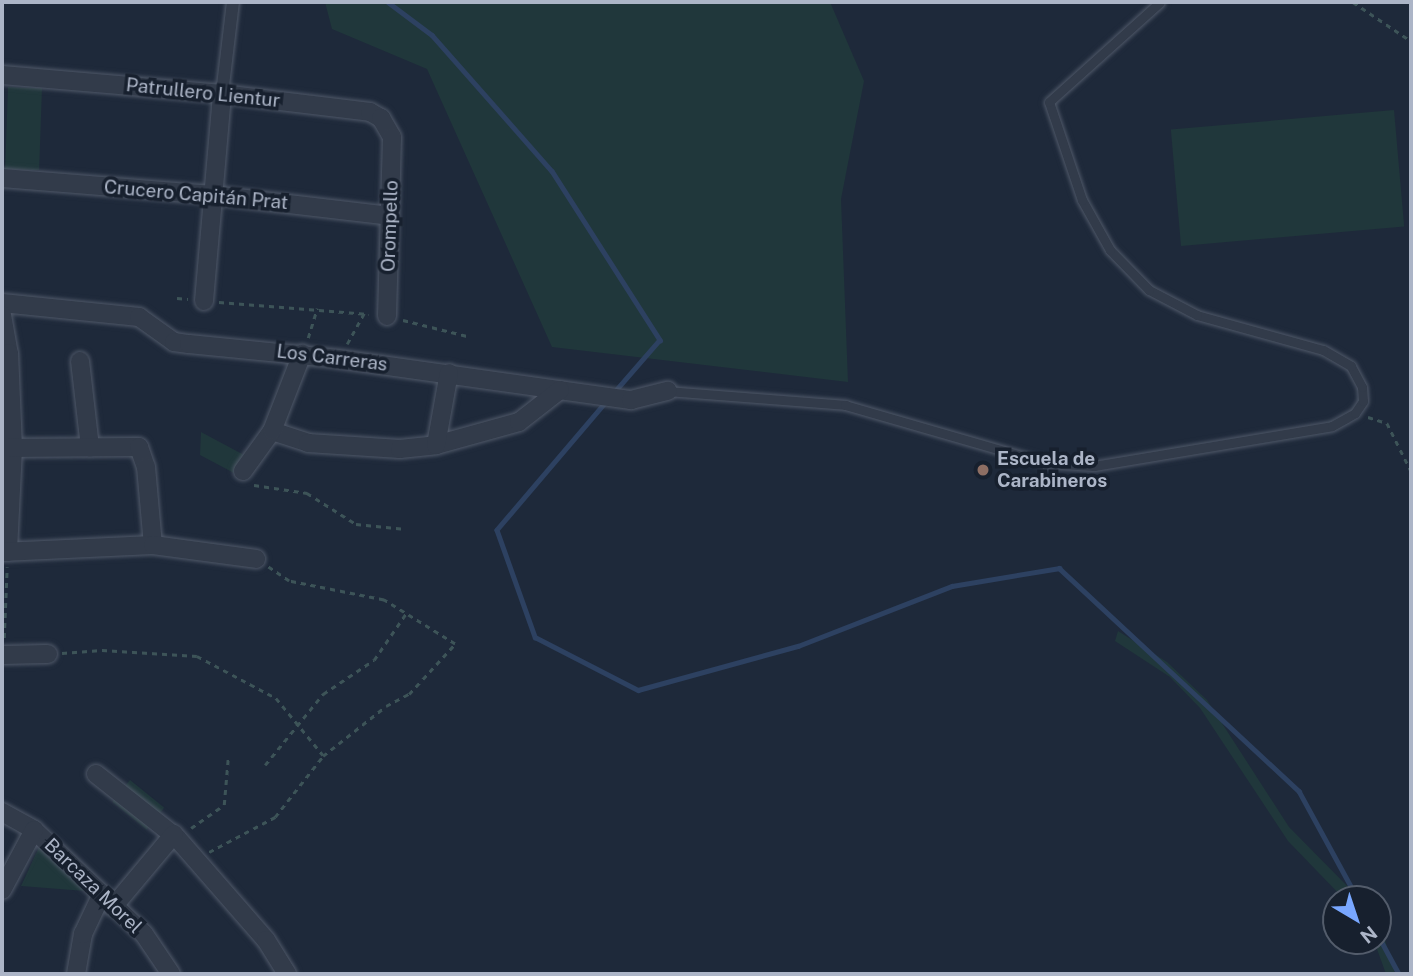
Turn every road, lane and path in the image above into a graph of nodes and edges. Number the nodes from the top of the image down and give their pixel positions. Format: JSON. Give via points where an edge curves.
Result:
{"nodes":[{"id":1,"x":233,"y":2,"type":"edge"},
{"id":2,"x":1160,"y":2,"type":"edge"},
{"id":3,"x":1353,"y":2,"type":"edge"},
{"id":4,"x":1411,"y":41,"type":"edge"},
{"id":5,"x":2,"y":75,"type":"edge"},
{"id":6,"x":222,"y":94,"type":"junction"},
{"id":7,"x":392,"y":137,"type":"joint"},
{"id":8,"x":2,"y":178,"type":"edge"},
{"id":9,"x":212,"y":195,"type":"junction"},
{"id":10,"x":390,"y":216,"type":"junction"},
{"id":11,"x":177,"y":298,"type":"dead end"},
{"id":12,"x":204,"y":301,"type":"junction"},
{"id":13,"x":2,"y":303,"type":"edge"},
{"id":14,"x":317,"y":308,"type":"junction"},
{"id":15,"x":364,"y":313,"type":"junction"},
{"id":16,"x":2,"y":315,"type":"edge"},
{"id":17,"x":387,"y":316,"type":"junction"},
{"id":18,"x":467,"y":336,"type":"dead end"},
{"id":19,"x":302,"y":354,"type":"junction"},
{"id":20,"x":338,"y":359,"type":"junction"},
{"id":21,"x":80,"y":361,"type":"dead end"},
{"id":22,"x":449,"y":373,"type":"junction"},
{"id":23,"x":560,"y":390,"type":"junction"},
{"id":24,"x":668,"y":391,"type":"joint"},
{"id":25,"x":1355,"y":413,"type":"junction"},
{"id":26,"x":272,"y":431,"type":"junction"},
{"id":27,"x":436,"y":445,"type":"junction"},
{"id":28,"x":90,"y":447,"type":"junction"},
{"id":29,"x":8,"y":448,"type":"edge"},
{"id":30,"x":243,"y":471,"type":"joint"},
{"id":31,"x":1411,"y":471,"type":"edge"},
{"id":32,"x":406,"y":529,"type":"dead end"},
{"id":33,"x":153,"y":545,"type":"junction"},
{"id":34,"x":5,"y":552,"type":"edge"},
{"id":35,"x":256,"y":559,"type":"joint"},
{"id":36,"x":407,"y":612,"type":"junction"},
{"id":37,"x":48,"y":654,"type":"joint"},
{"id":38,"x":3,"y":655,"type":"edge"},
{"id":39,"x":297,"y":724,"type":"junction"},
{"id":40,"x":323,"y":756,"type":"junction"},
{"id":41,"x":228,"y":758,"type":"dead end"},
{"id":42,"x":265,"y":765,"type":"dead end"},
{"id":43,"x":96,"y":774,"type":"dead end"},
{"id":44,"x":2,"y":812,"type":"edge"},
{"id":45,"x":34,"y":830,"type":"junction"},
{"id":46,"x":175,"y":836,"type":"junction"},
{"id":47,"x":197,"y":859,"type":"junction"},
{"id":48,"x":2,"y":890,"type":"edge"},
{"id":49,"x":107,"y":901,"type":"junction"},
{"id":50,"x":76,"y":974,"type":"edge"},
{"id":51,"x":171,"y":974,"type":"edge"},
{"id":52,"x":287,"y":974,"type":"edge"}],
"edges":[{"from":1,"to":6,"type":"street"},
{"from":2,"to":25,"type":"lane","via":[[1049,102],[1082,200],[1110,250],[1149,290],[1197,315],[1323,350],[1351,366],[1362,387],[1363,401]]},
{"from":3,"to":4,"type":"path"},
{"from":5,"to":6,"type":"street","name":"Patrullero Lientur"},
{"from":6,"to":7,"type":"street","name":"Patrullero Lientur","via":[[370,112],[381,118]]},
{"from":6,"to":9,"type":"street"},
{"from":7,"to":10,"type":"street","name":"Orompello"},
{"from":8,"to":9,"type":"street","name":"Crucero Capitán Prat"},
{"from":9,"to":10,"type":"street","name":"Crucero Capitán Prat"},
{"from":9,"to":12,"type":"street"},
{"from":10,"to":17,"type":"street","name":"Orompello"},
{"from":11,"to":12,"type":"path"},
{"from":12,"to":14,"type":"path"},
{"from":13,"to":19,"type":"street","name":"Los Carreras","via":[[139,317],[174,342]]},
{"from":14,"to":15,"type":"path"},
{"from":14,"to":19,"type":"path"},
{"from":15,"to":17,"type":"path"},
{"from":15,"to":20,"type":"path"},
{"from":16,"to":29,"type":"street","via":[[9,352]]},
{"from":17,"to":18,"type":"path"},
{"from":19,"to":20,"type":"street","name":"Los Carreras"},
{"from":19,"to":26,"type":"street"},
{"from":20,"to":22,"type":"street","name":"Los Carreras"},
{"from":21,"to":28,"type":"street"},
{"from":22,"to":23,"type":"street","name":"Los Carreras"},
{"from":22,"to":27,"type":"street"},
{"from":23,"to":24,"type":"street","name":"Los Carreras","via":[[631,400]]},
{"from":23,"to":27,"type":"street","via":[[519,422]]},
{"from":24,"to":25,"type":"lane","via":[[845,405],[1046,463],[1094,466],[1332,426]]},
{"from":25,"to":31,"type":"path","via":[[1387,423]]},
{"from":26,"to":27,"type":"street","via":[[308,443],[400,449]]},
{"from":26,"to":30,"type":"street"},
{"from":28,"to":29,"type":"street"},
{"from":28,"to":33,"type":"street","via":[[139,447],[146,467]]},
{"from":29,"to":34,"type":"street"},
{"from":30,"to":32,"type":"path","via":[[253,485],[307,493],[356,524]]},
{"from":33,"to":34,"type":"street"},
{"from":33,"to":35,"type":"street"},
{"from":34,"to":38,"type":"path"},
{"from":35,"to":36,"type":"path","via":[[289,581],[384,600]]},
{"from":36,"to":39,"type":"path","via":[[374,660],[323,694]]},
{"from":36,"to":40,"type":"path","via":[[455,644],[409,694],[386,706]]},
{"from":37,"to":38,"type":"street"},
{"from":37,"to":39,"type":"path","via":[[102,650],[197,656],[276,698]]},
{"from":39,"to":40,"type":"path"},
{"from":39,"to":42,"type":"path"},
{"from":40,"to":47,"type":"path","via":[[275,817]]},
{"from":41,"to":46,"type":"path","via":[[224,805]]},
{"from":43,"to":46,"type":"street"},
{"from":44,"to":45,"type":"street","name":"Barcaza Morel"},
{"from":45,"to":48,"type":"street"},
{"from":45,"to":49,"type":"street","name":"Barcaza Morel"},
{"from":46,"to":47,"type":"street"},
{"from":46,"to":49,"type":"street"},
{"from":47,"to":52,"type":"street","via":[[266,940]]},
{"from":49,"to":50,"type":"street","via":[[83,934]]},
{"from":49,"to":51,"type":"street","name":"Barcaza Morel","via":[[144,934]]}]}
